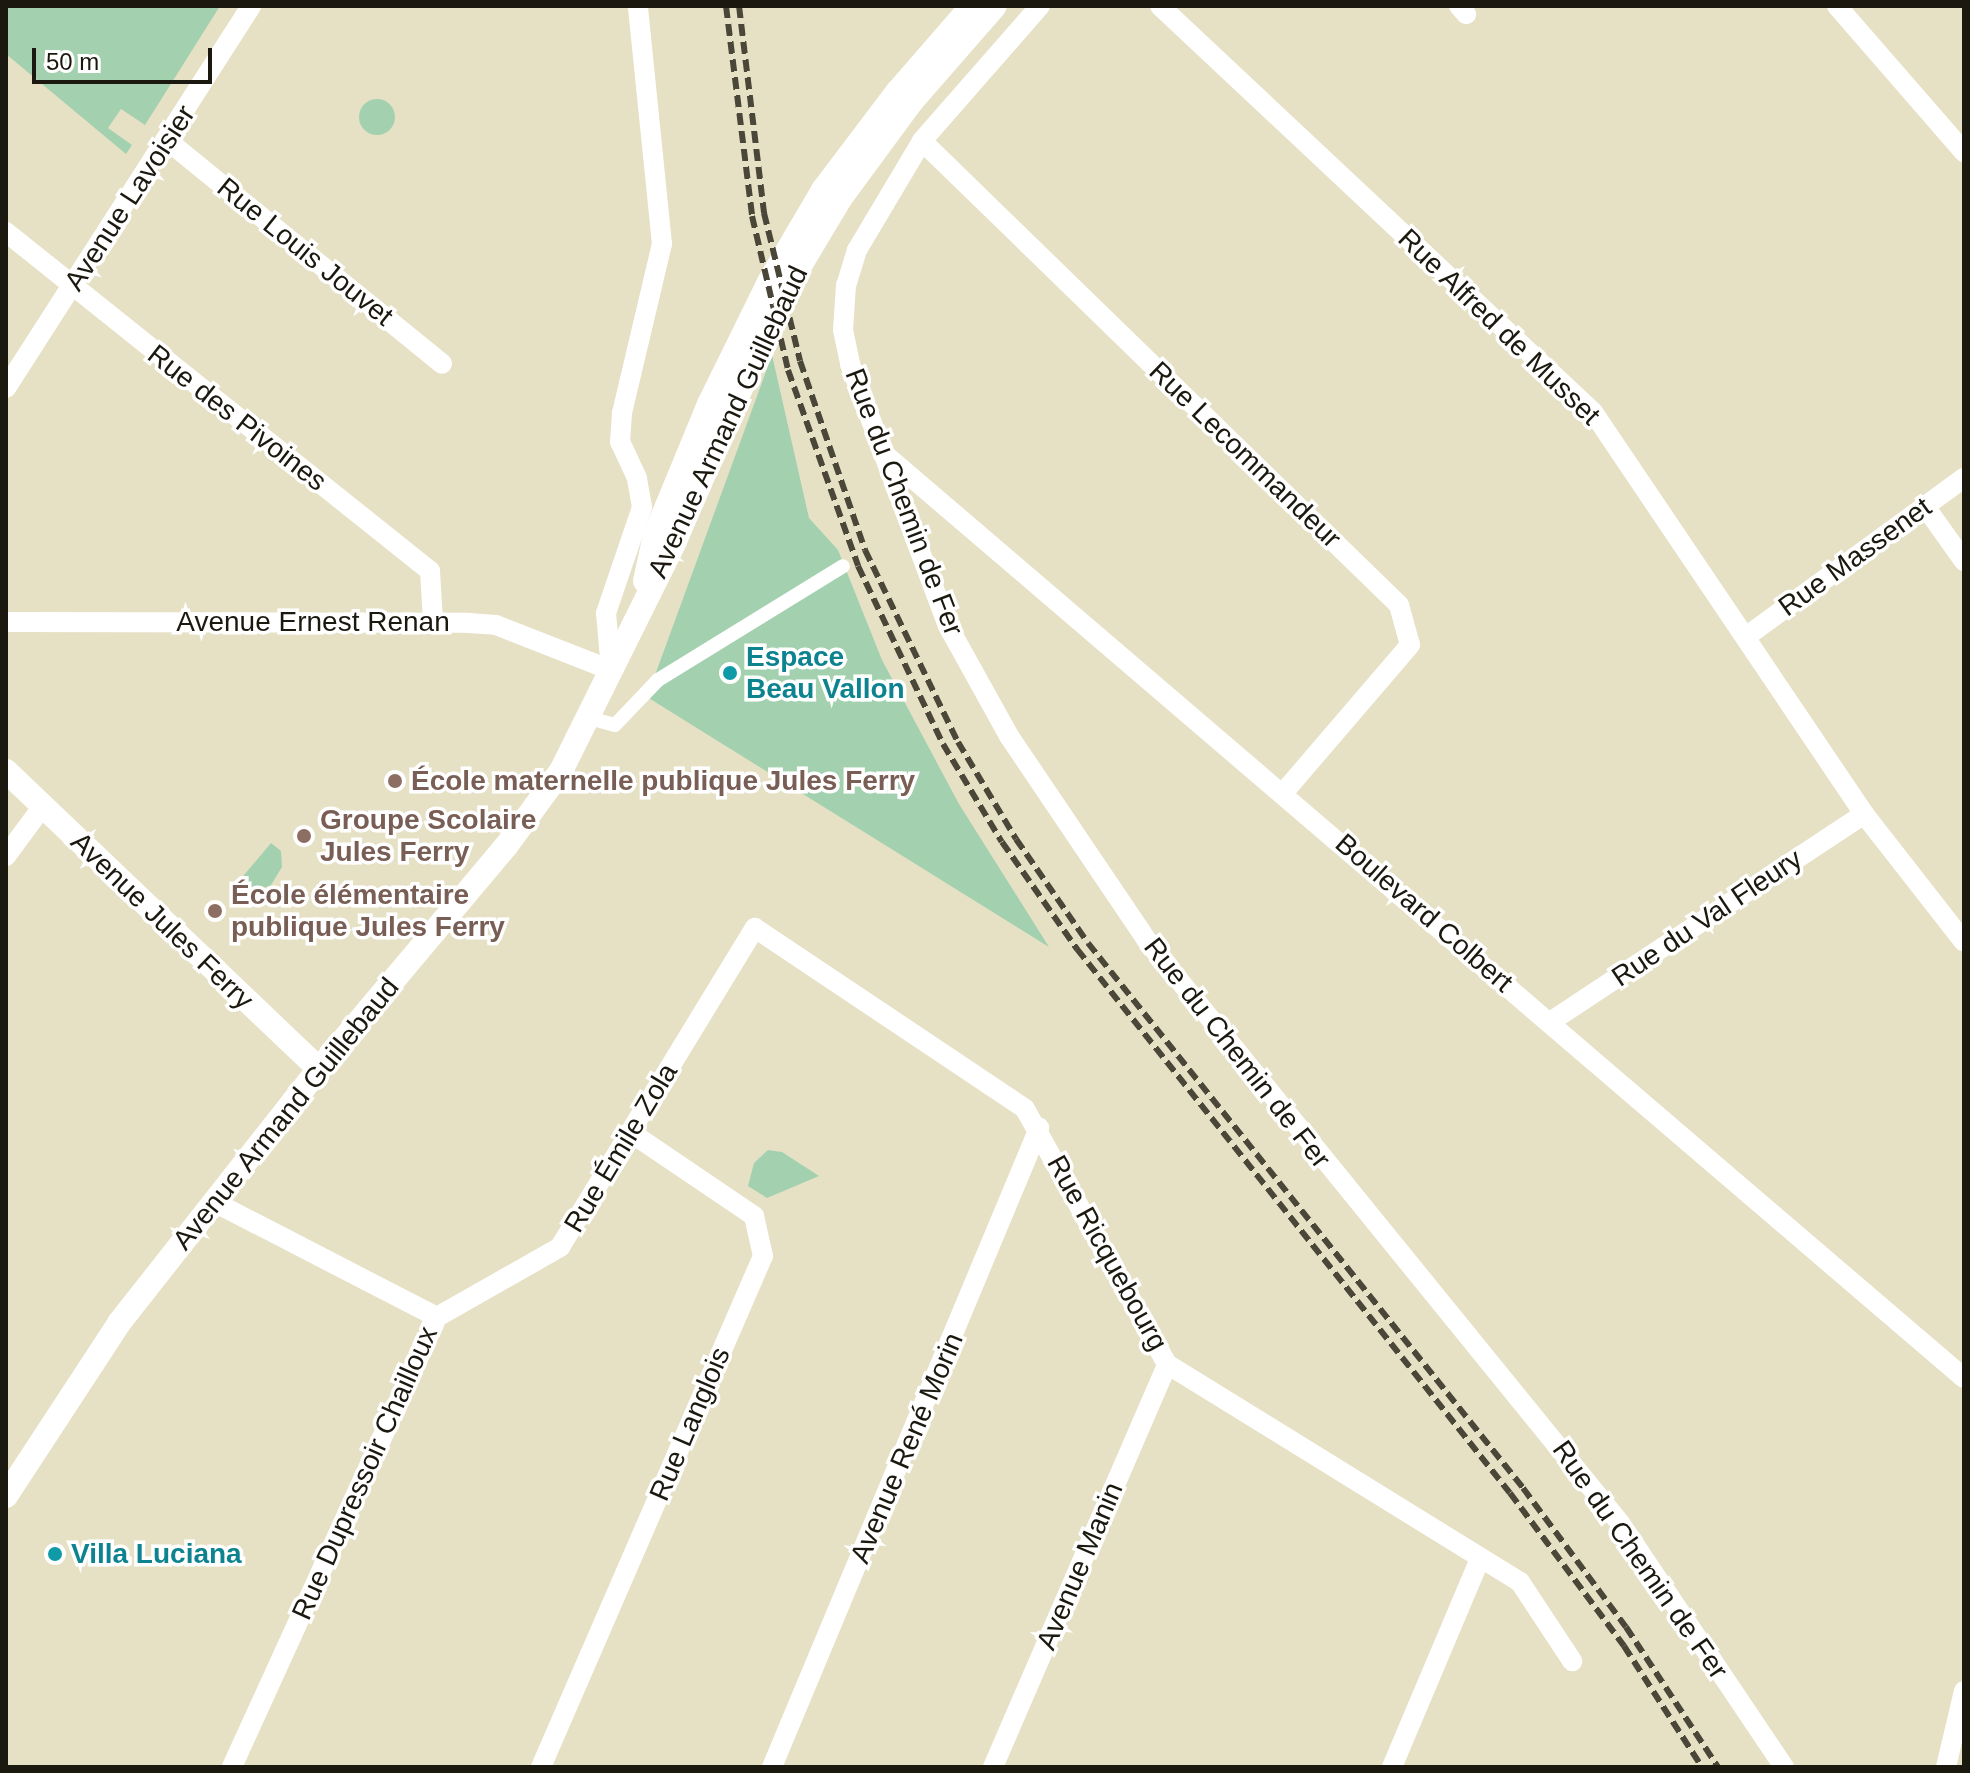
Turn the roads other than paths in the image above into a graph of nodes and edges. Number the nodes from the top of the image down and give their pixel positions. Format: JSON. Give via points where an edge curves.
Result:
{"nodes":[{"id":1,"x":251,"y":6,"type":"edge"},
{"id":2,"x":638,"y":6,"type":"edge"},
{"id":3,"x":972,"y":6,"type":"edge"},
{"id":4,"x":995,"y":6,"type":"edge"},
{"id":5,"x":1040,"y":6,"type":"edge"},
{"id":6,"x":1160,"y":6,"type":"edge"},
{"id":7,"x":1837,"y":6,"type":"edge"},
{"id":8,"x":168,"y":141,"type":"junction"},
{"id":9,"x":922,"y":141,"type":"junction"},
{"id":10,"x":1964,"y":152,"type":"edge"},
{"id":11,"x":6,"y":232,"type":"edge"},
{"id":12,"x":74,"y":288,"type":"junction"},
{"id":13,"x":442,"y":364,"type":"dead end"},
{"id":14,"x":6,"y":388,"type":"edge"},
{"id":15,"x":881,"y":451,"type":"junction"},
{"id":16,"x":1964,"y":478,"type":"edge"},
{"id":17,"x":1924,"y":505,"type":"junction"},
{"id":18,"x":1964,"y":561,"type":"edge"},
{"id":19,"x":843,"y":566,"type":"dead end"},
{"id":20,"x":638,"y":610,"type":"junction"},
{"id":21,"x":433,"y":621,"type":"junction"},
{"id":22,"x":6,"y":622,"type":"edge"},
{"id":23,"x":1747,"y":636,"type":"junction"},
{"id":24,"x":611,"y":670,"type":"junction"},
{"id":25,"x":589,"y":718,"type":"junction"},
{"id":26,"x":6,"y":771,"type":"edge"},
{"id":27,"x":1284,"y":792,"type":"junction"},
{"id":28,"x":43,"y":806,"type":"junction"},
{"id":29,"x":1864,"y":814,"type":"junction"},
{"id":30,"x":6,"y":856,"type":"edge"},
{"id":31,"x":755,"y":928,"type":"joint"},
{"id":32,"x":1964,"y":942,"type":"edge"},
{"id":33,"x":1550,"y":1022,"type":"junction"},
{"id":34,"x":319,"y":1069,"type":"junction"},
{"id":35,"x":1039,"y":1128,"type":"junction"},
{"id":36,"x":630,"y":1132,"type":"junction"},
{"id":37,"x":216,"y":1203,"type":"junction"},
{"id":38,"x":437,"y":1317,"type":"junction"},
{"id":39,"x":1167,"y":1364,"type":"junction"},
{"id":40,"x":1964,"y":1378,"type":"edge"},
{"id":41,"x":6,"y":1496,"type":"edge"},
{"id":42,"x":1480,"y":1559,"type":"junction"},
{"id":43,"x":1572,"y":1661,"type":"dead end"},
{"id":44,"x":1964,"y":1691,"type":"edge"},
{"id":45,"x":232,"y":1767,"type":"edge"},
{"id":46,"x":541,"y":1767,"type":"edge"},
{"id":47,"x":772,"y":1767,"type":"edge"},
{"id":48,"x":993,"y":1767,"type":"edge"},
{"id":49,"x":1392,"y":1767,"type":"edge"},
{"id":50,"x":1784,"y":1767,"type":"edge"},
{"id":51,"x":1946,"y":1767,"type":"edge"}],
"edges":[{"from":1,"to":8,"type":"street","name":"Avenue Lavoisier"},
{"from":2,"to":24,"type":"street","via":[[662,244],[622,413],[620,442],[637,478],[642,507],[606,613]]},
{"from":3,"to":20,"type":"street","name":"Avenue Armand Guillebaud","via":[[898,91],[823,190],[769,282],[709,404],[655,535]]},
{"from":4,"to":20,"type":"street","name":"Avenue Armand Guillebaud","via":[[912,101],[840,199],[779,301]]},
{"from":5,"to":9,"type":"street"},
{"from":6,"to":23,"type":"street","name":"Rue Alfred de Musset","via":[[1593,412]]},
{"from":7,"to":10,"type":"street"},
{"from":8,"to":12,"type":"street","name":"Avenue Lavoisier"},
{"from":8,"to":13,"type":"street","name":"Rue Louis Jouvet"},
{"from":9,"to":15,"type":"street","name":"Rue du Chemin de Fer","via":[[853,261],[843,330]]},
{"from":9,"to":27,"type":"street","name":"Rue Lecommandeur","via":[[1399,605],[1410,645]]},
{"from":11,"to":12,"type":"street","name":"Rue des Pivoines"},
{"from":12,"to":14,"type":"street","name":"Avenue Lavoisier"},
{"from":12,"to":21,"type":"street","name":"Rue des Pivoines","via":[[430,571]]},
{"from":15,"to":27,"type":"street","name":"Boulevard Colbert"},
{"from":15,"to":50,"type":"street","name":"Rue du Chemin de Fer","via":[[948,626],[1009,736],[1148,942],[1602,1500]]},
{"from":16,"to":17,"type":"street","name":"Rue Massenet"},
{"from":17,"to":18,"type":"street"},
{"from":17,"to":23,"type":"street","name":"Rue Massenet"},
{"from":19,"to":25,"type":"street","via":[[658,680],[615,725]]},
{"from":20,"to":24,"type":"street","name":"Avenue Armand Guillebaud"},
{"from":21,"to":22,"type":"street","name":"Avenue Ernest Renan"},
{"from":21,"to":24,"type":"street","name":"Avenue Ernest Renan","via":[[496,625]]},
{"from":23,"to":29,"type":"street","name":"Rue Alfred de Musset"},
{"from":24,"to":25,"type":"street","name":"Avenue Armand Guillebaud"},
{"from":25,"to":34,"type":"street","name":"Avenue Armand Guillebaud","via":[[561,771],[516,833]]},
{"from":26,"to":28,"type":"street","name":"Avenue Jules Ferry"},
{"from":27,"to":33,"type":"street","name":"Boulevard Colbert"},
{"from":28,"to":30,"type":"street"},
{"from":28,"to":34,"type":"street","name":"Avenue Jules Ferry"},
{"from":29,"to":32,"type":"street","name":"Rue Alfred de Musset"},
{"from":29,"to":33,"type":"street","name":"Rue du Val Fleury"},
{"from":31,"to":35,"type":"street","name":"Rue Ricquebourg","via":[[1025,1109]]},
{"from":31,"to":36,"type":"street","name":"Rue Émile Zola"},
{"from":33,"to":40,"type":"street","name":"Boulevard Colbert"},
{"from":34,"to":37,"type":"street","name":"Avenue Armand Guillebaud"},
{"from":35,"to":39,"type":"street","name":"Rue Ricquebourg"},
{"from":35,"to":47,"type":"street","name":"Avenue René Morin"},
{"from":36,"to":38,"type":"street","name":"Rue Émile Zola","via":[[560,1247]]},
{"from":36,"to":46,"type":"street","name":"Rue Langlois","via":[[754,1216],[763,1256]]},
{"from":37,"to":38,"type":"street","name":"Rue Dupressoir Chailloux"},
{"from":37,"to":41,"type":"street","name":"Avenue Armand Guillebaud","via":[[119,1323]]},
{"from":38,"to":45,"type":"street","name":"Rue Dupressoir Chailloux"},
{"from":39,"to":42,"type":"street","name":"Rue Ricquebourg"},
{"from":39,"to":48,"type":"street","name":"Avenue Manin"},
{"from":42,"to":43,"type":"street","name":"Rue Ricquebourg","via":[[1520,1582]]},
{"from":42,"to":49,"type":"street"},
{"from":44,"to":51,"type":"street"}]}
